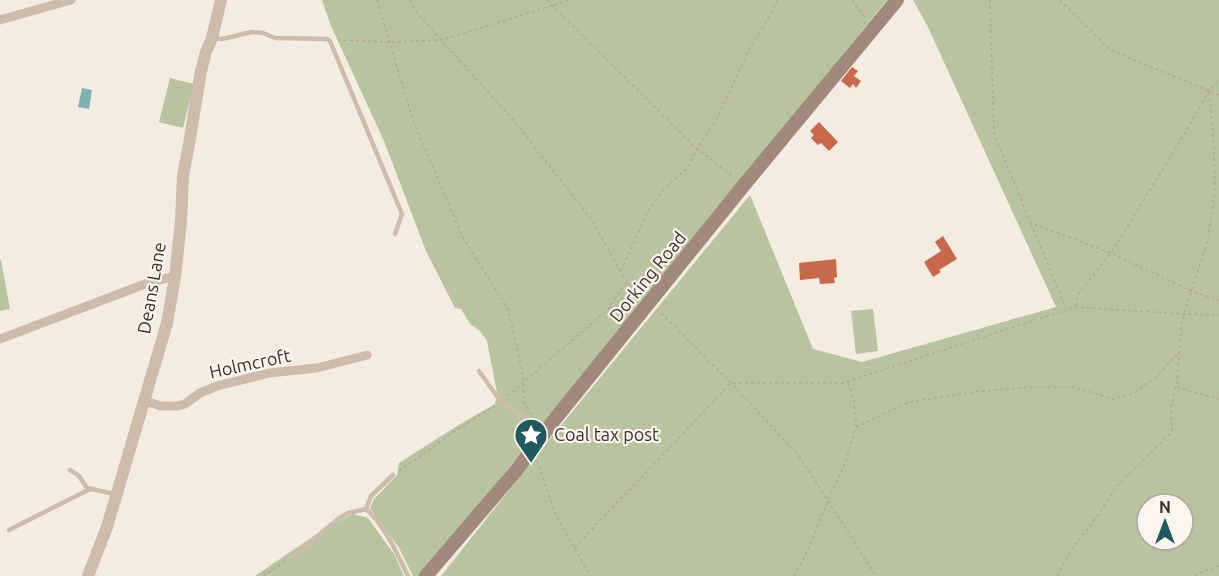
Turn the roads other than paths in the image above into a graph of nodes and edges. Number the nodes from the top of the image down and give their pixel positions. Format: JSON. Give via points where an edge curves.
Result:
{"nodes":[{"id":1,"x":71,"y":0,"type":"edge"},
{"id":2,"x":221,"y":0,"type":"edge"},
{"id":3,"x":897,"y":0,"type":"edge"},
{"id":4,"x":0,"y":20,"type":"edge"},
{"id":5,"x":212,"y":38,"type":"junction"},
{"id":6,"x":395,"y":234,"type":"dead end"},
{"id":7,"x":175,"y":277,"type":"junction"},
{"id":8,"x":0,"y":339,"type":"edge"},
{"id":9,"x":367,"y":355,"type":"dead end"},
{"id":10,"x":479,"y":370,"type":"dead end"},
{"id":11,"x":145,"y":401,"type":"junction"},
{"id":12,"x":545,"y":433,"type":"junction"},
{"id":13,"x":70,"y":470,"type":"dead end"},
{"id":14,"x":393,"y":475,"type":"road end"},
{"id":15,"x":90,"y":489,"type":"junction"},
{"id":16,"x":117,"y":495,"type":"junction"},
{"id":17,"x":366,"y":509,"type":"junction"},
{"id":18,"x":9,"y":530,"type":"dead end"},
{"id":19,"x":294,"y":556,"type":"road end"},
{"id":20,"x":88,"y":576,"type":"edge"},
{"id":21,"x":408,"y":576,"type":"edge"},
{"id":22,"x":426,"y":576,"type":"edge"}],
"edges":[{"from":1,"to":4,"type":"street"},
{"from":2,"to":5,"type":"street","name":"Deans Lane"},
{"from":3,"to":12,"type":"main road","name":"Dorking Road"},
{"from":5,"to":6,"type":"lane","via":[[252,32],[274,38],[325,39],[332,43],[402,214]]},
{"from":5,"to":7,"type":"street","name":"Deans Lane","via":[[201,71],[183,176]]},
{"from":7,"to":8,"type":"street","via":[[153,281]]},
{"from":7,"to":11,"type":"street","name":"Deans Lane","via":[[167,323]]},
{"from":9,"to":11,"type":"street","name":"Holmcroft","via":[[217,386],[178,406]]},
{"from":10,"to":12,"type":"lane","via":[[501,402]]},
{"from":11,"to":16,"type":"street","name":"Deans Lane"},
{"from":12,"to":22,"type":"main road","name":"Dorking Road"},
{"from":13,"to":15,"type":"lane"},
{"from":14,"to":17,"type":"lane","via":[[371,496]]},
{"from":15,"to":16,"type":"lane"},
{"from":15,"to":18,"type":"lane"},
{"from":16,"to":20,"type":"street","name":"Deans Lane"},
{"from":17,"to":19,"type":"lane","via":[[338,519]]},
{"from":17,"to":21,"type":"lane","via":[[392,544]]}]}
